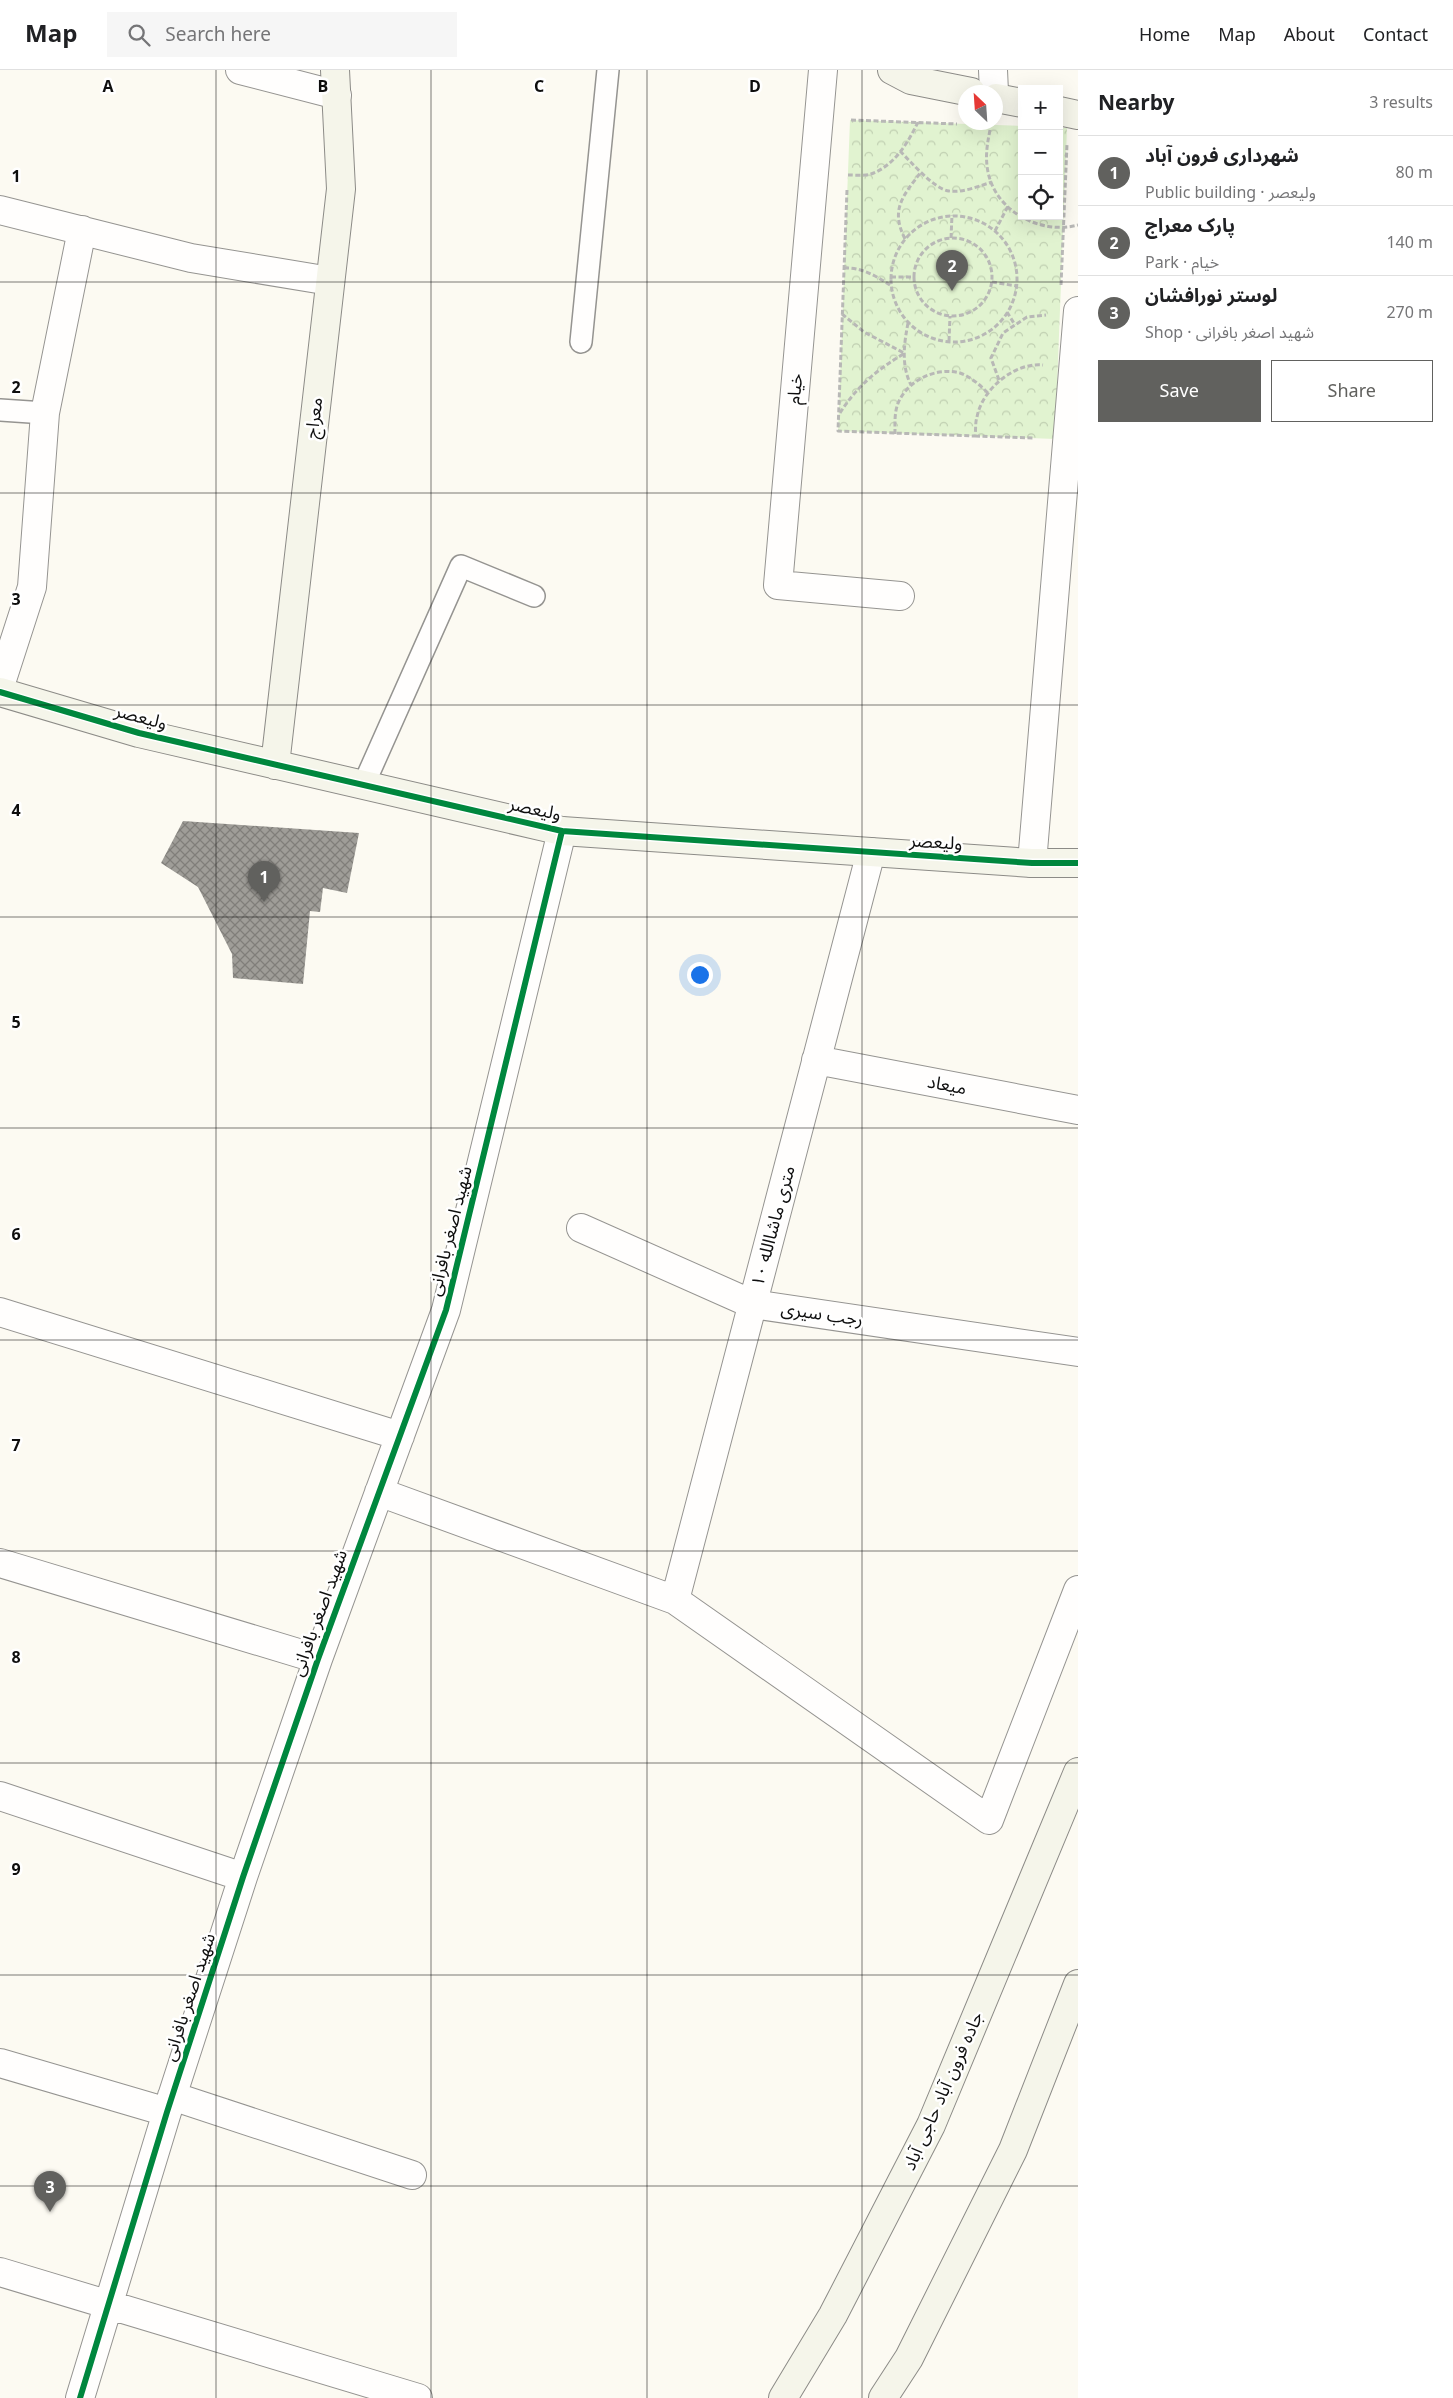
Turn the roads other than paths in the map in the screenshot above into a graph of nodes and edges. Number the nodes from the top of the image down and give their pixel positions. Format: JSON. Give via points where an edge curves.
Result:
{"nodes":[{"id":1,"x":240,"y":70,"type":"edge"},
{"id":2,"x":608,"y":70,"type":"edge"},
{"id":3,"x":823,"y":70,"type":"edge"},
{"id":4,"x":892,"y":70,"type":"edge"},
{"id":5,"x":993,"y":70,"type":"edge"},
{"id":6,"x":336,"y":83,"type":"edge"},
{"id":7,"x":994,"y":85,"type":"edge"},
{"id":8,"x":958,"y":89,"type":"edge"},
{"id":9,"x":1003,"y":100,"type":"edge"},
{"id":10,"x":1018,"y":103,"type":"edge"},
{"id":11,"x":1063,"y":113,"type":"edge"},
{"id":12,"x":1078,"y":115,"type":"edge"},
{"id":13,"x":0,"y":210,"type":"edge"},
{"id":14,"x":82,"y":230,"type":"junction"},
{"id":15,"x":330,"y":281,"type":"junction"},
{"id":16,"x":1078,"y":315,"type":"edge"},
{"id":17,"x":581,"y":342,"type":"dead end"},
{"id":18,"x":1074,"y":375,"type":"edge"},
{"id":19,"x":0,"y":410,"type":"edge"},
{"id":20,"x":45,"y":413,"type":"junction"},
{"id":21,"x":1069,"y":518,"type":"edge"},
{"id":22,"x":534,"y":596,"type":"dead end"},
{"id":23,"x":900,"y":596,"type":"dead end"},
{"id":24,"x":0,"y":686,"type":"edge"},
{"id":25,"x":0,"y":692,"type":"edge"},
{"id":26,"x":275,"y":765,"type":"junction"},
{"id":27,"x":363,"y":786,"type":"junction"},
{"id":28,"x":562,"y":831,"type":"junction"},
{"id":29,"x":870,"y":852,"type":"junction"},
{"id":30,"x":1032,"y":863,"type":"junction"},
{"id":31,"x":1078,"y":863,"type":"edge"},
{"id":32,"x":816,"y":1060,"type":"junction"},
{"id":33,"x":1078,"y":1110,"type":"edge"},
{"id":34,"x":581,"y":1228,"type":"dead end"},
{"id":35,"x":752,"y":1304,"type":"junction"},
{"id":36,"x":0,"y":1312,"type":"edge"},
{"id":37,"x":1078,"y":1352,"type":"edge"},
{"id":38,"x":400,"y":1436,"type":"junction"},
{"id":39,"x":379,"y":1492,"type":"junction"},
{"id":40,"x":0,"y":1563,"type":"edge"},
{"id":41,"x":1078,"y":1590,"type":"edge"},
{"id":42,"x":675,"y":1600,"type":"junction"},
{"id":43,"x":318,"y":1658,"type":"junction"},
{"id":44,"x":1078,"y":1772,"type":"edge"},
{"id":45,"x":0,"y":1796,"type":"edge"},
{"id":46,"x":243,"y":1878,"type":"junction"},
{"id":47,"x":1078,"y":1984,"type":"edge"},
{"id":48,"x":0,"y":2063,"type":"edge"},
{"id":49,"x":170,"y":2104,"type":"junction"},
{"id":50,"x":412,"y":2175,"type":"dead end"},
{"id":51,"x":0,"y":2272,"type":"edge"},
{"id":52,"x":108,"y":2303,"type":"junction"},
{"id":53,"x":80,"y":2398,"type":"edge"},
{"id":54,"x":418,"y":2398,"type":"edge"},
{"id":55,"x":783,"y":2398,"type":"edge"},
{"id":56,"x":883,"y":2398,"type":"edge"}],
"edges":[{"from":1,"to":6,"type":"street"},
{"from":2,"to":17,"type":"lane"},
{"from":3,"to":23,"type":"street","name":"خیام","via":[[778,585]]},
{"from":4,"to":8,"type":"street","via":[[911,80]]},
{"from":5,"to":7,"type":"street"},
{"from":6,"to":15,"type":"street","name":"معراج","via":[[341,189]]},
{"from":9,"to":10,"type":"street"},
{"from":11,"to":12,"type":"street"},
{"from":13,"to":14,"type":"street"},
{"from":14,"to":15,"type":"street","via":[[191,258]]},
{"from":14,"to":20,"type":"street"},
{"from":15,"to":26,"type":"street","name":"معراج"},
{"from":16,"to":18,"type":"street"},
{"from":18,"to":21,"type":"street"},
{"from":19,"to":20,"type":"lane"},
{"from":20,"to":24,"type":"street","via":[[32,587]]},
{"from":21,"to":30,"type":"street"},
{"from":22,"to":27,"type":"lane","via":[[461,566]]},
{"from":25,"to":26,"type":"street","name":"ولیعصر","via":[[139,733]]},
{"from":26,"to":27,"type":"street","name":"ولیعصر"},
{"from":27,"to":28,"type":"street","name":"ولیعصر"},
{"from":28,"to":29,"type":"street","name":"ولیعصر"},
{"from":28,"to":38,"type":"street","name":"شهید اصغر بافرانی","via":[[446,1310]]},
{"from":29,"to":30,"type":"street","name":"ولیعصر"},
{"from":29,"to":32,"type":"street","name":"۱۰ متری ماشاالله"},
{"from":30,"to":31,"type":"street","name":"ولیعصر"},
{"from":32,"to":33,"type":"street","name":"میعاد"},
{"from":32,"to":35,"type":"street","name":"۱۰ متری ماشاالله"},
{"from":34,"to":35,"type":"street","name":"رجب سیری"},
{"from":35,"to":37,"type":"street","name":"رجب سیری"},
{"from":35,"to":42,"type":"street","name":"۱۰ متری ماشاالله"},
{"from":36,"to":38,"type":"street"},
{"from":38,"to":39,"type":"street","name":"شهید اصغر بافرانی"},
{"from":39,"to":42,"type":"street"},
{"from":39,"to":43,"type":"street","name":"شهید اصغر بافرانی"},
{"from":40,"to":43,"type":"street"},
{"from":41,"to":42,"type":"street","via":[[990,1820]]},
{"from":43,"to":46,"type":"street","name":"شهید اصغر بافرانی"},
{"from":44,"to":55,"type":"street","name":"جاده فرون آباد حاجی آباد","via":[[931,2125],[833,2315]]},
{"from":45,"to":46,"type":"street"},
{"from":46,"to":49,"type":"street","name":"شهید اصغر بافرانی"},
{"from":47,"to":56,"type":"street","via":[[1013,2150],[909,2358]]},
{"from":48,"to":49,"type":"street"},
{"from":49,"to":50,"type":"street"},
{"from":49,"to":52,"type":"street","name":"شهید اصغر بافرانی"},
{"from":51,"to":52,"type":"street"},
{"from":52,"to":53,"type":"street","name":"شهید اصغر بافرانی"},
{"from":52,"to":54,"type":"street"}]}
